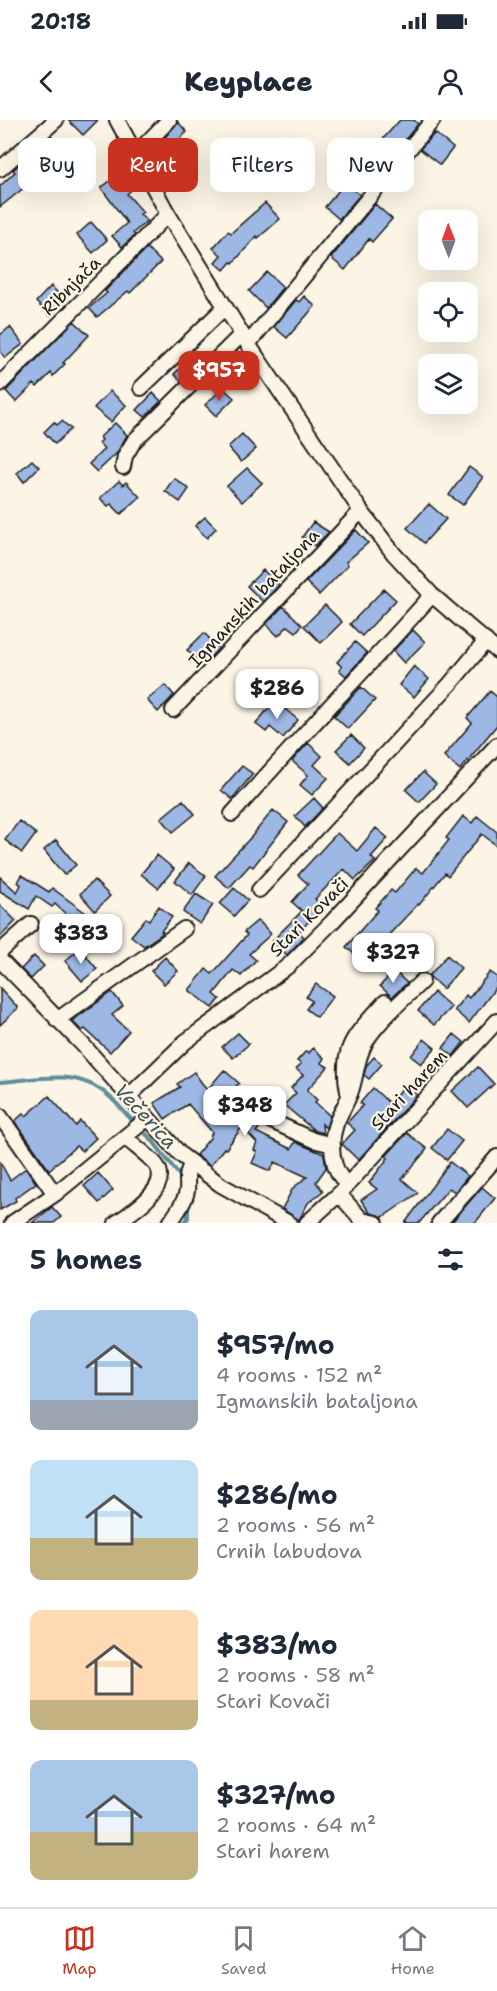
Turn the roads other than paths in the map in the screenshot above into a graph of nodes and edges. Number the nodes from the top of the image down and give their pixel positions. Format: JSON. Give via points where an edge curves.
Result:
{"nodes":[{"id":1,"x":56,"y":120,"type":"edge"},
{"id":2,"x":117,"y":120,"type":"edge"},
{"id":3,"x":169,"y":120,"type":"edge"},
{"id":4,"x":433,"y":120,"type":"edge"},
{"id":5,"x":126,"y":138,"type":"edge"},
{"id":6,"x":152,"y":138,"type":"edge"},
{"id":7,"x":0,"y":169,"type":"edge"},
{"id":8,"x":156,"y":192,"type":"edge"},
{"id":9,"x":168,"y":214,"type":"junction"},
{"id":10,"x":225,"y":307,"type":"junction"},
{"id":11,"x":245,"y":339,"type":"junction"},
{"id":12,"x":0,"y":384,"type":"edge"},
{"id":13,"x":141,"y":388,"type":"dead end"},
{"id":14,"x":123,"y":467,"type":"dead end"},
{"id":15,"x":361,"y":511,"type":"junction"},
{"id":16,"x":432,"y":595,"type":"junction"},
{"id":17,"x":492,"y":646,"type":"edge"},
{"id":18,"x":173,"y":710,"type":"dead end"},
{"id":19,"x":497,"y":745,"type":"edge"},
{"id":20,"x":232,"y":814,"type":"dead end"},
{"id":21,"x":259,"y":890,"type":"dead end"},
{"id":22,"x":31,"y":924,"type":"dead end"},
{"id":23,"x":184,"y":929,"type":"dead end"},
{"id":24,"x":0,"y":952,"type":"edge"},
{"id":25,"x":0,"y":960,"type":"edge"},
{"id":26,"x":422,"y":981,"type":"dead end"},
{"id":27,"x":386,"y":1002,"type":"dead end"},
{"id":28,"x":57,"y":1020,"type":"junction"},
{"id":29,"x":497,"y":1021,"type":"edge"},
{"id":30,"x":129,"y":1096,"type":"junction"},
{"id":31,"x":349,"y":1097,"type":"junction"},
{"id":32,"x":252,"y":1112,"type":"dead end"},
{"id":33,"x":0,"y":1116,"type":"edge"},
{"id":34,"x":147,"y":1119,"type":"junction"},
{"id":35,"x":128,"y":1135,"type":"junction"},
{"id":36,"x":333,"y":1145,"type":"junction"},
{"id":37,"x":497,"y":1157,"type":"edge"},
{"id":38,"x":195,"y":1166,"type":"junction"},
{"id":39,"x":343,"y":1189,"type":"junction"},
{"id":40,"x":55,"y":1194,"type":"junction"},
{"id":41,"x":12,"y":1223,"type":"edge"},
{"id":42,"x":116,"y":1223,"type":"edge"},
{"id":43,"x":170,"y":1223,"type":"edge"},
{"id":44,"x":289,"y":1223,"type":"edge"},
{"id":45,"x":307,"y":1223,"type":"edge"},
{"id":46,"x":376,"y":1223,"type":"edge"},
{"id":47,"x":439,"y":1223,"type":"edge"}],
"edges":[{"from":1,"to":7,"type":"street"},
{"from":2,"to":5,"type":"street"},
{"from":3,"to":6,"type":"street"},
{"from":4,"to":11,"type":"street"},
{"from":8,"to":9,"type":"street"},
{"from":9,"to":10,"type":"street"},
{"from":9,"to":12,"type":"street","name":"Ribnjača"},
{"from":10,"to":11,"type":"street"},
{"from":10,"to":13,"type":"street"},
{"from":11,"to":14,"type":"street","via":[[134,441]]},
{"from":11,"to":15,"type":"street"},
{"from":15,"to":16,"type":"street"},
{"from":15,"to":18,"type":"street","name":"Igmanskih bataljona"},
{"from":16,"to":17,"type":"street"},
{"from":16,"to":20,"type":"street"},
{"from":17,"to":21,"type":"street"},
{"from":19,"to":30,"type":"street","name":"Stari Kovači","via":[[288,966],[185,1042]]},
{"from":22,"to":24,"type":"street"},
{"from":23,"to":28,"type":"street"},
{"from":25,"to":28,"type":"street"},
{"from":26,"to":31,"type":"street","name":"Stari harem","via":[[368,1038]]},
{"from":27,"to":31,"type":"street","via":[[350,1042],[344,1072]]},
{"from":28,"to":30,"type":"street"},
{"from":29,"to":39,"type":"street","name":"Stari harem"},
{"from":30,"to":34,"type":"street"},
{"from":31,"to":36,"type":"street","name":"Stari harem","via":[[335,1127]]},
{"from":32,"to":36,"type":"street"},
{"from":33,"to":40,"type":"street"},
{"from":34,"to":35,"type":"street"},
{"from":34,"to":38,"type":"street"},
{"from":35,"to":40,"type":"street"},
{"from":35,"to":42,"type":"street","via":[[157,1166],[159,1181],[155,1192]]},
{"from":36,"to":39,"type":"street","name":"Stari harem"},
{"from":37,"to":47,"type":"street"},
{"from":38,"to":43,"type":"street","via":[[188,1170],[184,1201]]},
{"from":38,"to":44,"type":"street"},
{"from":39,"to":45,"type":"street","name":"Stari harem"},
{"from":39,"to":46,"type":"street","via":[[362,1220]]},
{"from":40,"to":41,"type":"street"}]}
